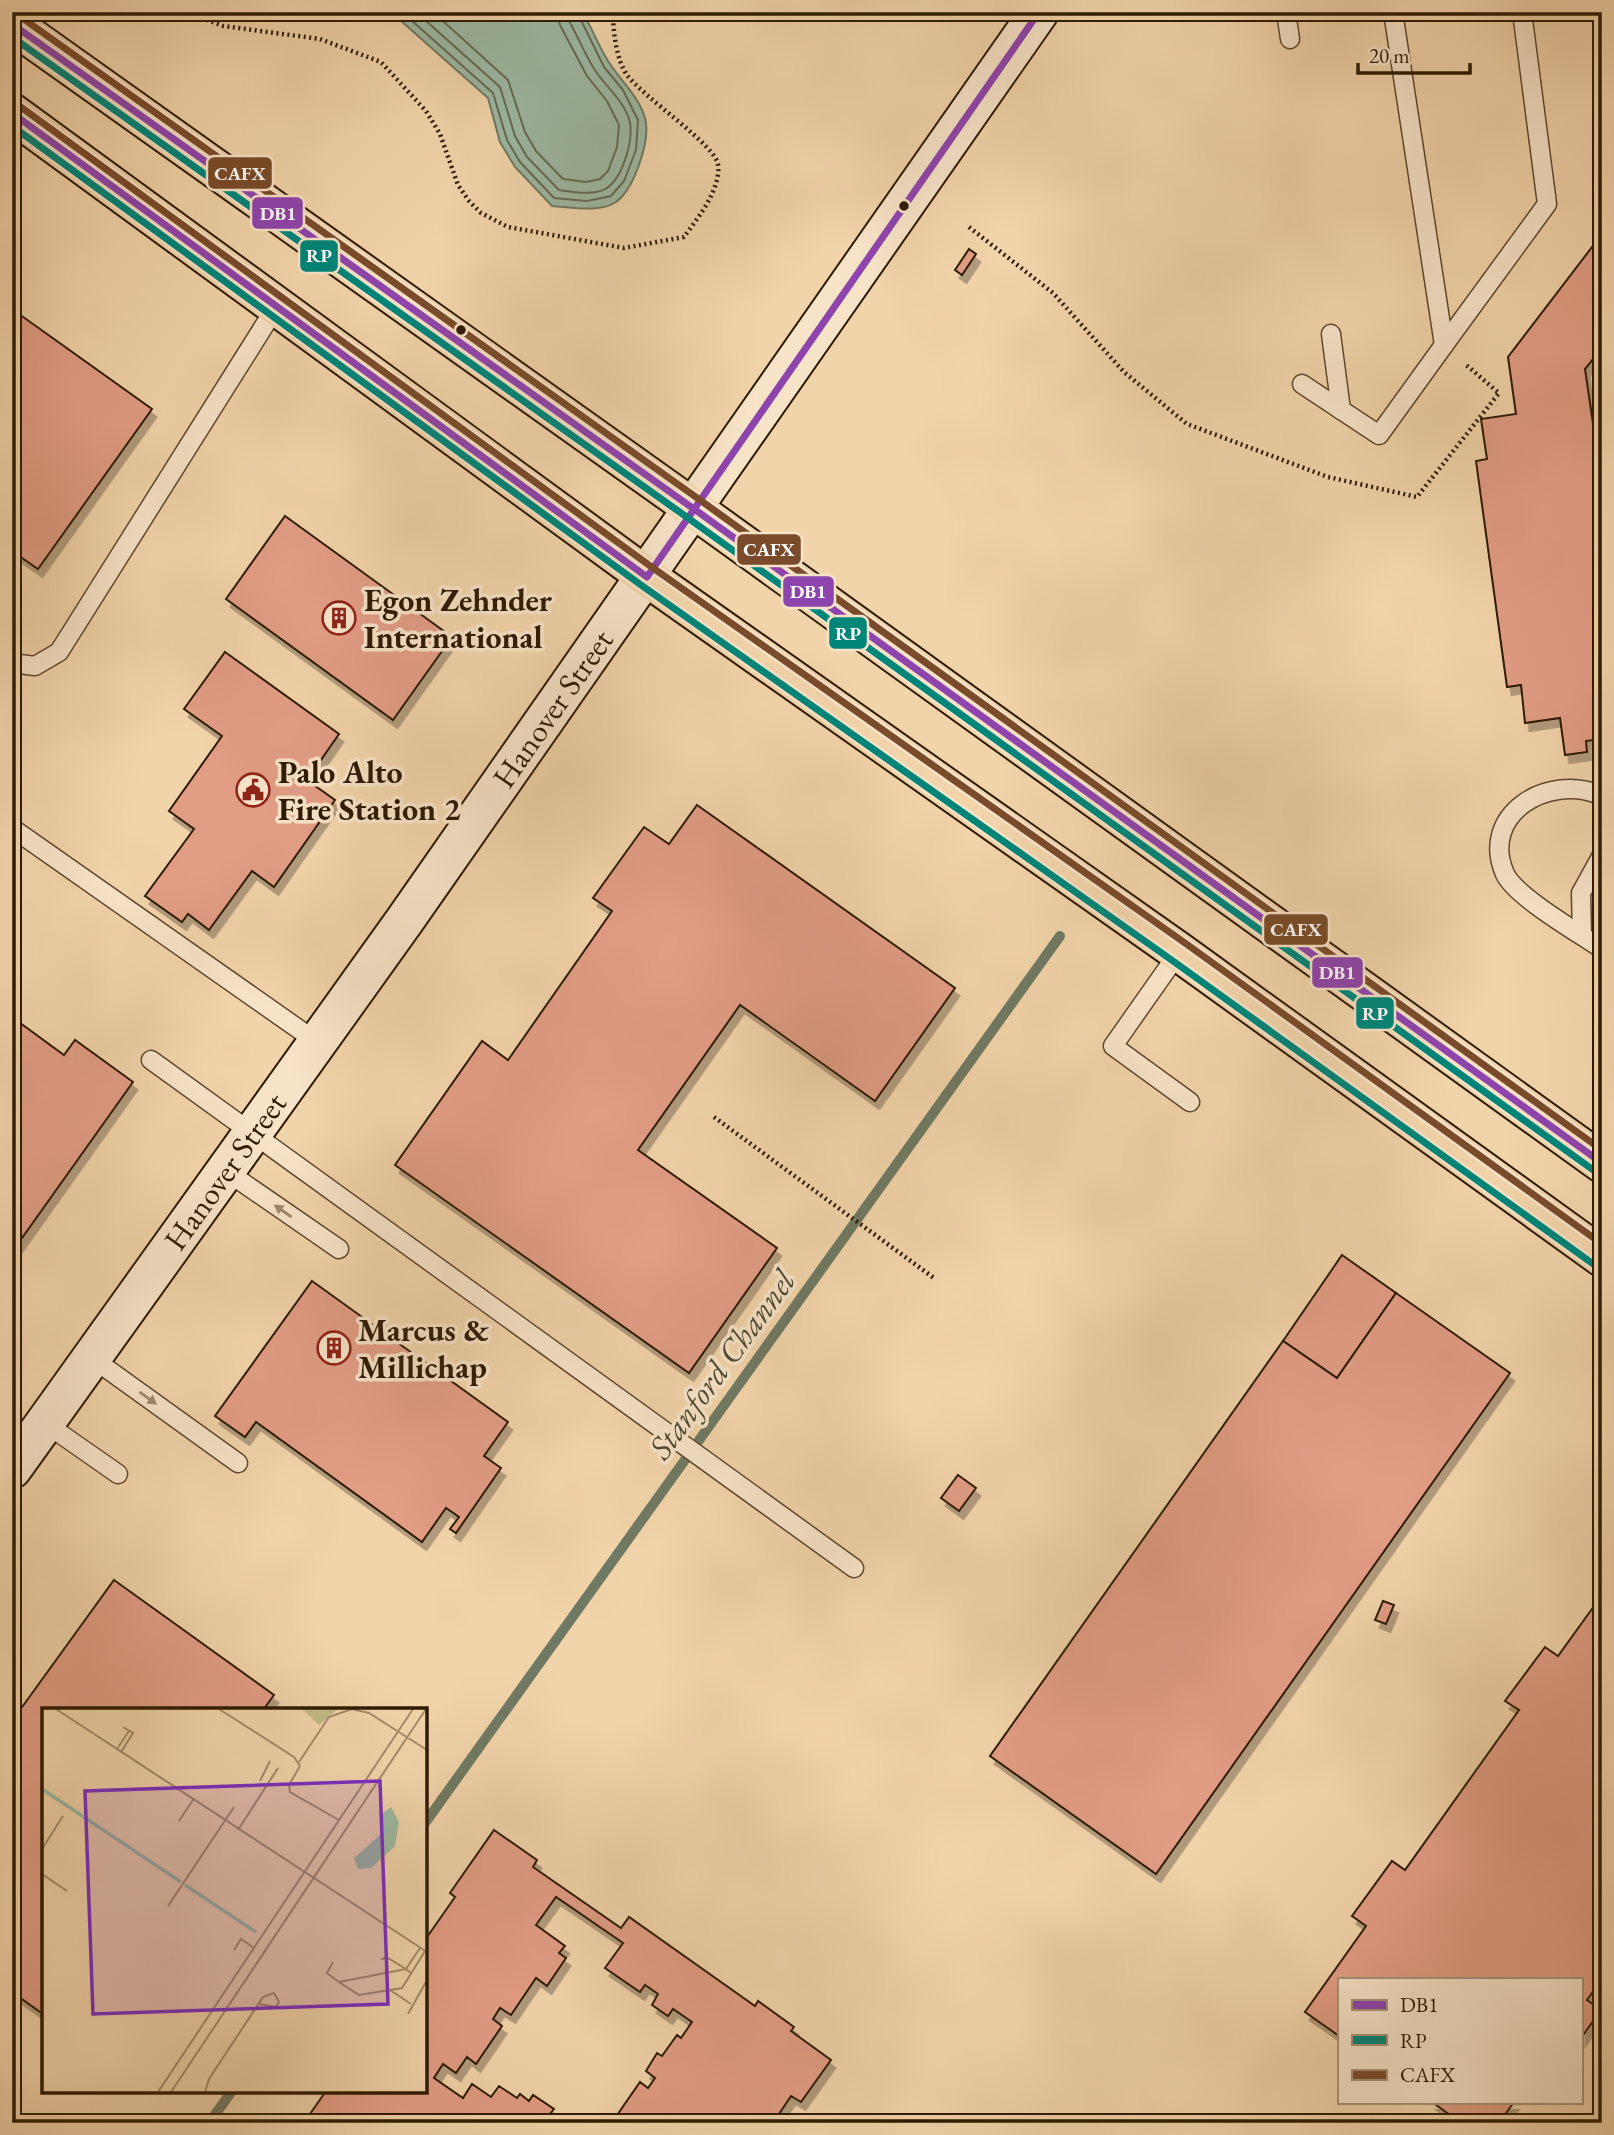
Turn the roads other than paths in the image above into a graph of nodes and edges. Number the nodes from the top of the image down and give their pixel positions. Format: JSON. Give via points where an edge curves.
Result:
{"nodes":[{"id":1,"x":1039,"y":12,"type":"edge"},
{"id":2,"x":1286,"y":12,"type":"edge"},
{"id":3,"x":1393,"y":12,"type":"edge"},
{"id":4,"x":1522,"y":12,"type":"edge"},
{"id":5,"x":12,"y":24,"type":"edge"},
{"id":6,"x":1290,"y":39,"type":"dead end"},
{"id":7,"x":12,"y":113,"type":"edge"},
{"id":8,"x":276,"y":307,"type":"junction"},
{"id":9,"x":1331,"y":334,"type":"dead end"},
{"id":10,"x":1444,"y":345,"type":"junction"},
{"id":11,"x":1302,"y":384,"type":"dead end"},
{"id":12,"x":1341,"y":410,"type":"junction"},
{"id":13,"x":694,"y":509,"type":"junction"},
{"id":14,"x":647,"y":577,"type":"junction"},
{"id":15,"x":12,"y":663,"type":"edge"},
{"id":16,"x":1602,"y":799,"type":"edge"},
{"id":17,"x":12,"y":828,"type":"edge"},
{"id":18,"x":1602,"y":855,"type":"edge"},
{"id":19,"x":1582,"y":935,"type":"junction"},
{"id":20,"x":1602,"y":949,"type":"edge"},
{"id":21,"x":1179,"y":952,"type":"junction"},
{"id":22,"x":317,"y":1042,"type":"junction"},
{"id":23,"x":151,"y":1060,"type":"dead end"},
{"id":24,"x":1190,"y":1102,"type":"dead end"},
{"id":25,"x":253,"y":1133,"type":"junction"},
{"id":26,"x":1602,"y":1163,"type":"edge"},
{"id":27,"x":226,"y":1171,"type":"junction"},
{"id":28,"x":339,"y":1250,"type":"dead end"},
{"id":29,"x":1602,"y":1257,"type":"edge"},
{"id":30,"x":92,"y":1358,"type":"junction"},
{"id":31,"x":45,"y":1423,"type":"junction"},
{"id":32,"x":238,"y":1463,"type":"dead end"},
{"id":33,"x":12,"y":1469,"type":"edge"},
{"id":34,"x":118,"y":1474,"type":"dead end"},
{"id":35,"x":855,"y":1568,"type":"dead end"}],
"edges":[{"from":1,"to":13,"type":"street","name":"Hanover Street"},
{"from":2,"to":6,"type":"lane"},
{"from":3,"to":10,"type":"lane"},
{"from":4,"to":10,"type":"lane","via":[[1547,204]]},
{"from":5,"to":13,"type":"main road"},
{"from":7,"to":8,"type":"main road"},
{"from":8,"to":14,"type":"main road"},
{"from":8,"to":15,"type":"lane","via":[[59,652],[35,666]]},
{"from":9,"to":12,"type":"lane"},
{"from":10,"to":12,"type":"lane","via":[[1379,435]]},
{"from":11,"to":12,"type":"lane"},
{"from":13,"to":14,"type":"street","name":"Hanover Street"},
{"from":13,"to":26,"type":"main road"},
{"from":14,"to":21,"type":"main road"},
{"from":14,"to":22,"type":"street","name":"Hanover Street"},
{"from":16,"to":19,"type":"lane","via":[[1574,786],[1540,793],[1506,821],[1498,848],[1506,876],[1534,903]]},
{"from":17,"to":22,"type":"lane"},
{"from":18,"to":19,"type":"lane","via":[[1581,893]]},
{"from":19,"to":20,"type":"lane"},
{"from":21,"to":24,"type":"lane","via":[[1113,1046]]},
{"from":21,"to":29,"type":"main road"},
{"from":22,"to":25,"type":"street","name":"Hanover Street"},
{"from":23,"to":25,"type":"lane"},
{"from":25,"to":27,"type":"street","name":"Hanover Street"},
{"from":25,"to":35,"type":"lane"},
{"from":28,"to":27,"type":"lane","one_way":true},
{"from":27,"to":30,"type":"street","name":"Hanover Street"},
{"from":30,"to":31,"type":"street","name":"Hanover Street"},
{"from":30,"to":32,"type":"lane","one_way":true},
{"from":31,"to":33,"type":"street","name":"Hanover Street"},
{"from":31,"to":34,"type":"lane"}]}
